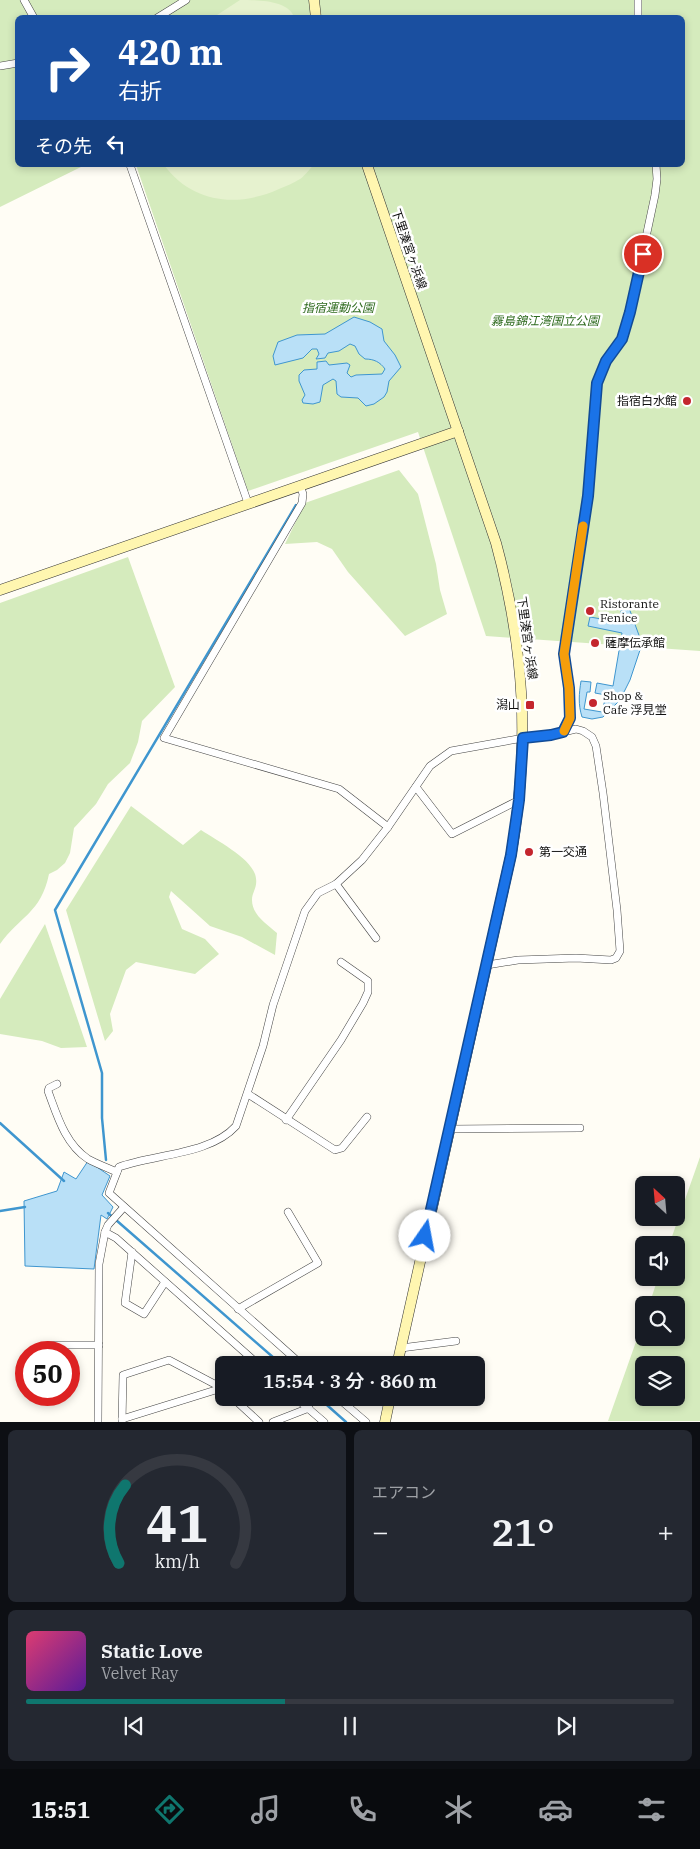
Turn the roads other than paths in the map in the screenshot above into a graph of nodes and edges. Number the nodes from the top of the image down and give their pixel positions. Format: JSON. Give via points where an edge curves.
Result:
{"nodes":[{"id":1,"x":24,"y":0,"type":"edge"},
{"id":2,"x":186,"y":0,"type":"edge"},
{"id":3,"x":638,"y":0,"type":"edge"},
{"id":4,"x":313,"y":2,"type":"edge"},
{"id":5,"x":33,"y":15,"type":"edge"},
{"id":6,"x":162,"y":15,"type":"edge"},
{"id":7,"x":315,"y":15,"type":"edge"},
{"id":8,"x":638,"y":15,"type":"edge"},
{"id":9,"x":15,"y":64,"type":"edge"},
{"id":10,"x":0,"y":66,"type":"edge"},
{"id":11,"x":131,"y":167,"type":"edge"},
{"id":12,"x":368,"y":167,"type":"edge"},
{"id":13,"x":656,"y":167,"type":"edge"},
{"id":14,"x":458,"y":431,"type":"junction"},
{"id":15,"x":300,"y":485,"type":"junction"},
{"id":16,"x":248,"y":503,"type":"junction"},
{"id":17,"x":0,"y":590,"type":"edge"},
{"id":18,"x":563,"y":732,"type":"junction"},
{"id":19,"x":523,"y":738,"type":"junction"},
{"id":20,"x":416,"y":787,"type":"junction"},
{"id":21,"x":519,"y":800,"type":"junction"},
{"id":22,"x":388,"y":827,"type":"junction"},
{"id":23,"x":336,"y":884,"type":"junction"},
{"id":24,"x":376,"y":938,"type":"dead end"},
{"id":25,"x":341,"y":962,"type":"dead end"},
{"id":26,"x":487,"y":965,"type":"junction"},
{"id":27,"x":57,"y":1084,"type":"dead end"},
{"id":28,"x":248,"y":1094,"type":"junction"},
{"id":29,"x":367,"y":1117,"type":"dead end"},
{"id":30,"x":286,"y":1120,"type":"junction"},
{"id":31,"x":580,"y":1128,"type":"dead end"},
{"id":32,"x":450,"y":1129,"type":"junction"},
{"id":33,"x":117,"y":1172,"type":"junction"},
{"id":34,"x":123,"y":1208,"type":"junction"},
{"id":35,"x":288,"y":1212,"type":"dead end"},
{"id":36,"x":107,"y":1229,"type":"junction"},
{"id":37,"x":132,"y":1252,"type":"junction"},
{"id":38,"x":165,"y":1282,"type":"junction"},
{"id":39,"x":238,"y":1309,"type":"junction"},
{"id":40,"x":456,"y":1341,"type":"dead end"},
{"id":41,"x":80,"y":1345,"type":"edge"},
{"id":42,"x":99,"y":1345,"type":"junction"},
{"id":43,"x":401,"y":1348,"type":"junction"},
{"id":44,"x":250,"y":1356,"type":"edge"},
{"id":45,"x":292,"y":1356,"type":"edge"},
{"id":46,"x":399,"y":1356,"type":"edge"},
{"id":47,"x":215,"y":1385,"type":"edge"},
{"id":48,"x":215,"y":1391,"type":"edge"},
{"id":49,"x":242,"y":1406,"type":"edge"},
{"id":50,"x":306,"y":1406,"type":"edge"},
{"id":51,"x":347,"y":1406,"type":"edge"},
{"id":52,"x":388,"y":1406,"type":"edge"},
{"id":53,"x":309,"y":1408,"type":"junction"},
{"id":54,"x":122,"y":1420,"type":"edge"},
{"id":55,"x":98,"y":1422,"type":"edge"},
{"id":56,"x":259,"y":1422,"type":"edge"},
{"id":57,"x":272,"y":1422,"type":"edge"},
{"id":58,"x":324,"y":1422,"type":"edge"},
{"id":59,"x":366,"y":1422,"type":"edge"},
{"id":60,"x":385,"y":1422,"type":"edge"}],
"edges":[{"from":1,"to":5,"type":"street"},
{"from":2,"to":6,"type":"street"},
{"from":3,"to":8,"type":"street"},
{"from":4,"to":7,"type":"main road"},
{"from":9,"to":10,"type":"street"},
{"from":11,"to":16,"type":"street"},
{"from":12,"to":14,"type":"main road","name":"下里湊宮ヶ浜線"},
{"from":13,"to":18,"type":"street","via":[[655,195],[630,312],[622,339],[606,361],[597,383],[588,496],[564,654],[570,718]]},
{"from":14,"to":15,"type":"main road"},
{"from":14,"to":19,"type":"main road","name":"下里湊宮ヶ浜線","via":[[496,543],[511,603],[520,667]]},
{"from":15,"to":16,"type":"main road"},
{"from":15,"to":22,"type":"street","via":[[302,503],[164,738],[339,789]]},
{"from":16,"to":17,"type":"main road"},
{"from":18,"to":19,"type":"street"},
{"from":18,"to":26,"type":"street","via":[[576,729],[589,734],[595,742],[604,793],[620,951],[611,960],[518,960]]},
{"from":19,"to":20,"type":"street","via":[[451,751],[430,766]]},
{"from":19,"to":21,"type":"main road","name":"下里湊宮ヶ浜線"},
{"from":20,"to":21,"type":"street","via":[[452,834]]},
{"from":20,"to":22,"type":"street"},
{"from":21,"to":26,"type":"main road","name":"下里湊宮ヶ浜線","via":[[511,855]]},
{"from":22,"to":23,"type":"street","via":[[362,860]]},
{"from":23,"to":24,"type":"street"},
{"from":23,"to":28,"type":"street","via":[[318,893],[305,911],[273,1005]]},
{"from":25,"to":30,"type":"street","via":[[368,981],[368,992],[341,1040]]},
{"from":26,"to":32,"type":"main road","name":"下里湊宮ヶ浜線"},
{"from":27,"to":33,"type":"street","via":[[48,1091],[71,1142],[89,1159]]},
{"from":28,"to":30,"type":"street"},
{"from":28,"to":33,"type":"street","via":[[236,1126],[219,1140],[171,1155],[132,1162],[119,1167]]},
{"from":29,"to":30,"type":"street","via":[[342,1148],[335,1150]]},
{"from":31,"to":32,"type":"street"},
{"from":32,"to":43,"type":"main road","name":"下里湊宮ヶ浜線"},
{"from":33,"to":34,"type":"street","via":[[109,1193]]},
{"from":34,"to":36,"type":"street"},
{"from":34,"to":39,"type":"street"},
{"from":35,"to":39,"type":"street","via":[[318,1264]]},
{"from":36,"to":37,"type":"street"},
{"from":36,"to":42,"type":"street","via":[[99,1264]]},
{"from":37,"to":38,"type":"street"},
{"from":37,"to":38,"type":"street","via":[[125,1303],[144,1314]]},
{"from":38,"to":44,"type":"street"},
{"from":39,"to":45,"type":"street"},
{"from":40,"to":43,"type":"street"},
{"from":41,"to":42,"type":"street"},
{"from":42,"to":55,"type":"street"},
{"from":43,"to":46,"type":"main road","name":"下里湊宮ヶ浜線"},
{"from":47,"to":54,"type":"street","via":[[168,1360],[122,1375]]},
{"from":48,"to":54,"type":"street"},
{"from":49,"to":56,"type":"street"},
{"from":50,"to":53,"type":"street"},
{"from":51,"to":59,"type":"street"},
{"from":52,"to":60,"type":"main road"},
{"from":53,"to":57,"type":"street"},
{"from":53,"to":58,"type":"street"}]}
